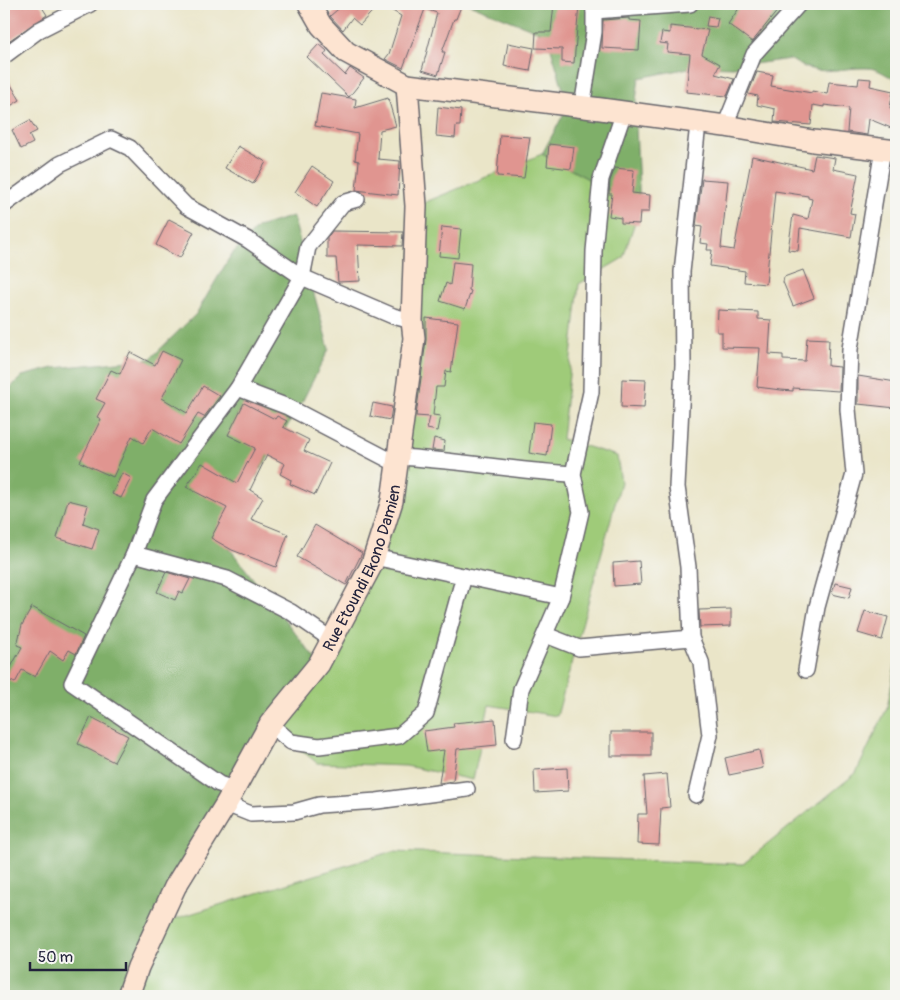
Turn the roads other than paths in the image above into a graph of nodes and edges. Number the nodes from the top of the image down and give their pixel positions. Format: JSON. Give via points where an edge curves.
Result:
{"nodes":[{"id":1,"x":90,"y":4,"type":"edge"},
{"id":2,"x":308,"y":4,"type":"edge"},
{"id":3,"x":690,"y":4,"type":"edge"},
{"id":4,"x":799,"y":4,"type":"edge"},
{"id":5,"x":594,"y":8,"type":"edge"},
{"id":6,"x":4,"y":56,"type":"edge"},
{"id":7,"x":407,"y":85,"type":"junction"},
{"id":8,"x":582,"y":107,"type":"junction"},
{"id":9,"x":624,"y":112,"type":"junction"},
{"id":10,"x":698,"y":124,"type":"junction"},
{"id":11,"x":725,"y":126,"type":"junction"},
{"id":12,"x":890,"y":150,"type":"edge"},
{"id":13,"x":357,"y":199,"type":"dead end"},
{"id":14,"x":4,"y":205,"type":"edge"},
{"id":15,"x":302,"y":277,"type":"junction"},
{"id":16,"x":412,"y":321,"type":"junction"},
{"id":17,"x":238,"y":388,"type":"junction"},
{"id":18,"x":397,"y":460,"type":"junction"},
{"id":19,"x":573,"y":474,"type":"junction"},
{"id":20,"x":134,"y":554,"type":"junction"},
{"id":21,"x":374,"y":557,"type":"junction"},
{"id":22,"x":464,"y":576,"type":"junction"},
{"id":23,"x":561,"y":596,"type":"junction"},
{"id":24,"x":546,"y":636,"type":"junction"},
{"id":25,"x":691,"y":638,"type":"junction"},
{"id":26,"x":332,"y":640,"type":"junction"},
{"id":27,"x":806,"y":670,"type":"dead end"},
{"id":28,"x":270,"y":724,"type":"junction"},
{"id":29,"x":514,"y":740,"type":"dead end"},
{"id":30,"x":467,"y":790,"type":"dead end"},
{"id":31,"x":696,"y":795,"type":"dead end"},
{"id":32,"x":230,"y":796,"type":"junction"},
{"id":33,"x":128,"y":996,"type":"edge"}],
"edges":[{"from":1,"to":6,"type":"street","via":[[39,30]]},
{"from":2,"to":7,"type":"street","via":[[346,52]]},
{"from":3,"to":5,"type":"street"},
{"from":4,"to":11,"type":"street","via":[[754,54]]},
{"from":5,"to":8,"type":"street","via":[[594,32]]},
{"from":7,"to":8,"type":"street"},
{"from":7,"to":16,"type":"street","name":"Rue Etoundi Ekono Damien","via":[[416,206]]},
{"from":8,"to":9,"type":"street"},
{"from":9,"to":10,"type":"street"},
{"from":9,"to":19,"type":"street","via":[[602,179],[594,251],[591,392]]},
{"from":10,"to":11,"type":"street"},
{"from":10,"to":25,"type":"street","via":[[682,272],[683,365],[677,487],[688,567]]},
{"from":11,"to":12,"type":"street"},
{"from":12,"to":27,"type":"street","via":[[850,350],[848,409],[854,474],[817,607]]},
{"from":13,"to":15,"type":"street","via":[[343,203],[308,247]]},
{"from":14,"to":15,"type":"street","via":[[60,164],[110,140],[130,148],[186,206],[248,240]]},
{"from":15,"to":16,"type":"street"},
{"from":15,"to":17,"type":"street"},
{"from":16,"to":18,"type":"street","name":"Rue Etoundi Ekono Damien","via":[[414,338]]},
{"from":17,"to":18,"type":"street","via":[[288,407]]},
{"from":17,"to":20,"type":"street","via":[[154,500]]},
{"from":18,"to":19,"type":"street","via":[[443,460]]},
{"from":18,"to":21,"type":"street","name":"Rue Etoundi Ekono Damien","via":[[392,501]]},
{"from":19,"to":23,"type":"street","via":[[581,512]]},
{"from":20,"to":26,"type":"street","via":[[227,579],[291,612]]},
{"from":20,"to":32,"type":"street","via":[[72,683],[219,784]]},
{"from":21,"to":22,"type":"street"},
{"from":21,"to":26,"type":"street","name":"Rue Etoundi Ekono Damien"},
{"from":22,"to":23,"type":"street"},
{"from":22,"to":28,"type":"street","via":[[426,713],[399,736],[318,746],[291,742]]},
{"from":23,"to":24,"type":"street"},
{"from":24,"to":25,"type":"street","via":[[579,648]]},
{"from":24,"to":29,"type":"street","via":[[521,689]]},
{"from":25,"to":31,"type":"street","via":[[701,662],[710,735]]},
{"from":26,"to":28,"type":"street","name":"Rue Etoundi Ekono Damien","via":[[320,664]]},
{"from":28,"to":32,"type":"street","name":"Rue Etoundi Ekono Damien"},
{"from":30,"to":32,"type":"street","via":[[260,814],[251,814]]},
{"from":32,"to":33,"type":"street","name":"Rue Etoundi Ekono Damien","via":[[174,887]]}]}
